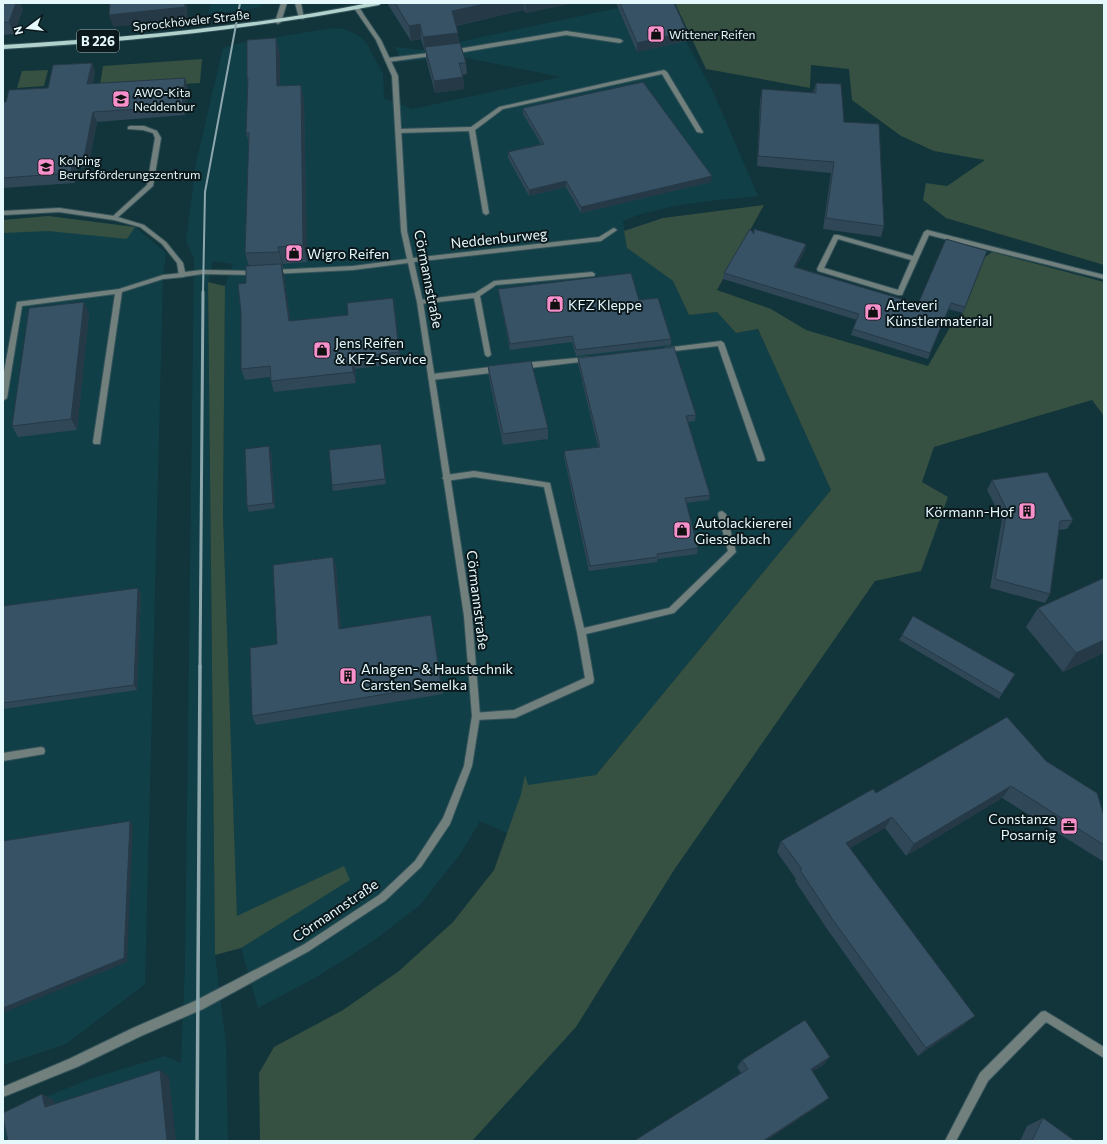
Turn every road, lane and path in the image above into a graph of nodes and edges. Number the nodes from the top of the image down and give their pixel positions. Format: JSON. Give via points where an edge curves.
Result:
{"nodes":[{"id":1,"x":284,"y":3,"type":"edge"},
{"id":2,"x":298,"y":3,"type":"edge"},
{"id":3,"x":379,"y":3,"type":"edge"},
{"id":4,"x":357,"y":8,"type":"junction"},
{"id":5,"x":302,"y":18,"type":"junction"},
{"id":6,"x":278,"y":22,"type":"junction"},
{"id":7,"x":620,"y":41,"type":"dead end"},
{"id":8,"x":3,"y":47,"type":"edge"},
{"id":9,"x":388,"y":60,"type":"junction"},
{"id":10,"x":130,"y":128,"type":"dead end"},
{"id":11,"x":472,"y":129,"type":"junction"},
{"id":12,"x":398,"y":131,"type":"junction"},
{"id":13,"x":700,"y":132,"type":"dead end"},
{"id":14,"x":3,"y":213,"type":"edge"},
{"id":15,"x":486,"y":213,"type":"dead end"},
{"id":16,"x":114,"y":218,"type":"junction"},
{"id":17,"x":614,"y":230,"type":"dead end"},
{"id":18,"x":915,"y":259,"type":"junction"},
{"id":19,"x":411,"y":260,"type":"junction"},
{"id":20,"x":592,"y":274,"type":"dead end"},
{"id":21,"x":182,"y":275,"type":"junction"},
{"id":22,"x":1104,"y":277,"type":"edge"},
{"id":23,"x":119,"y":290,"type":"junction"},
{"id":24,"x":477,"y":296,"type":"junction"},
{"id":25,"x":420,"y":302,"type":"junction"},
{"id":26,"x":659,"y":350,"type":"edge"},
{"id":27,"x":488,"y":355,"type":"dead end"},
{"id":28,"x":596,"y":358,"type":"edge"},
{"id":29,"x":518,"y":367,"type":"edge"},
{"id":30,"x":510,"y":368,"type":"edge"},
{"id":31,"x":432,"y":377,"type":"junction"},
{"id":32,"x":3,"y":398,"type":"edge"},
{"id":33,"x":97,"y":442,"type":"dead end"},
{"id":34,"x":761,"y":459,"type":"dead end"},
{"id":35,"x":446,"y":478,"type":"junction"},
{"id":36,"x":722,"y":514,"type":"dead end"},
{"id":37,"x":580,"y":632,"type":"junction"},
{"id":38,"x":476,"y":716,"type":"junction"},
{"id":39,"x":41,"y":751,"type":"dead end"},
{"id":40,"x":3,"y":756,"type":"edge"},
{"id":41,"x":1104,"y":1053,"type":"edge"},
{"id":42,"x":3,"y":1092,"type":"edge"},
{"id":43,"x":950,"y":1141,"type":"edge"}],
"edges":[{"from":1,"to":6,"type":"street"},
{"from":2,"to":5,"type":"street"},
{"from":3,"to":4,"type":"main road","name":"Sprockhöveler Straße","number":"B 226"},
{"from":4,"to":5,"type":"main road","name":"Sprockhöveler Straße","number":"B 226"},
{"from":4,"to":9,"type":"street","name":"Cörmannstraße","via":[[368,22]]},
{"from":5,"to":6,"type":"main road","name":"Sprockhöveler Straße","number":"B 226"},
{"from":6,"to":8,"type":"main road","name":"Sprockhöveler Straße","number":"B 226","via":[[139,37]]},
{"from":7,"to":9,"type":"street","via":[[566,33],[469,50]]},
{"from":9,"to":12,"type":"street","name":"Cörmannstraße","via":[[395,76]]},
{"from":10,"to":16,"type":"street","via":[[150,130],[155,132],[158,138],[150,186]]},
{"from":11,"to":12,"type":"street"},
{"from":11,"to":13,"type":"street","via":[[502,108],[664,72]]},
{"from":11,"to":15,"type":"street"},
{"from":12,"to":19,"type":"street","name":"Cörmannstraße","via":[[404,231]]},
{"from":14,"to":16,"type":"street","via":[[59,210]]},
{"from":16,"to":21,"type":"street","via":[[142,226],[164,244],[180,263]]},
{"from":17,"to":19,"type":"street","name":"Neddenburweg","via":[[601,240]]},
{"from":18,"to":18,"type":"street","via":[[836,236],[820,269],[900,293]]},
{"from":18,"to":22,"type":"street","via":[[926,232]]},
{"from":19,"to":21,"type":"street","name":"Neddenburweg","via":[[353,268],[243,274],[202,272]]},
{"from":19,"to":25,"type":"street","name":"Cörmannstraße"},
{"from":20,"to":24,"type":"street","via":[[494,283]]},
{"from":21,"to":23,"type":"street","name":"Neddenburweg"},
{"from":23,"to":32,"type":"street","name":"Neddenburweg","via":[[19,304]]},
{"from":23,"to":33,"type":"street"},
{"from":24,"to":25,"type":"street"},
{"from":24,"to":27,"type":"street"},
{"from":25,"to":31,"type":"street","name":"Cörmannstraße"},
{"from":26,"to":34,"type":"street","via":[[721,343]]},
{"from":28,"to":29,"type":"street"},
{"from":30,"to":31,"type":"street"},
{"from":31,"to":35,"type":"street","name":"Cörmannstraße"},
{"from":35,"to":37,"type":"street","via":[[474,474],[547,486]]},
{"from":35,"to":38,"type":"street","name":"Cörmannstraße","via":[[468,616]]},
{"from":36,"to":37,"type":"street","via":[[732,552],[672,611]]},
{"from":37,"to":38,"type":"street","via":[[590,680],[515,714]]},
{"from":38,"to":42,"type":"street","name":"Cörmannstraße","via":[[468,766],[447,821],[418,864],[382,898],[306,948],[199,1005]]},
{"from":39,"to":40,"type":"street"},
{"from":41,"to":43,"type":"street","via":[[1045,1016],[984,1077]]}]}
